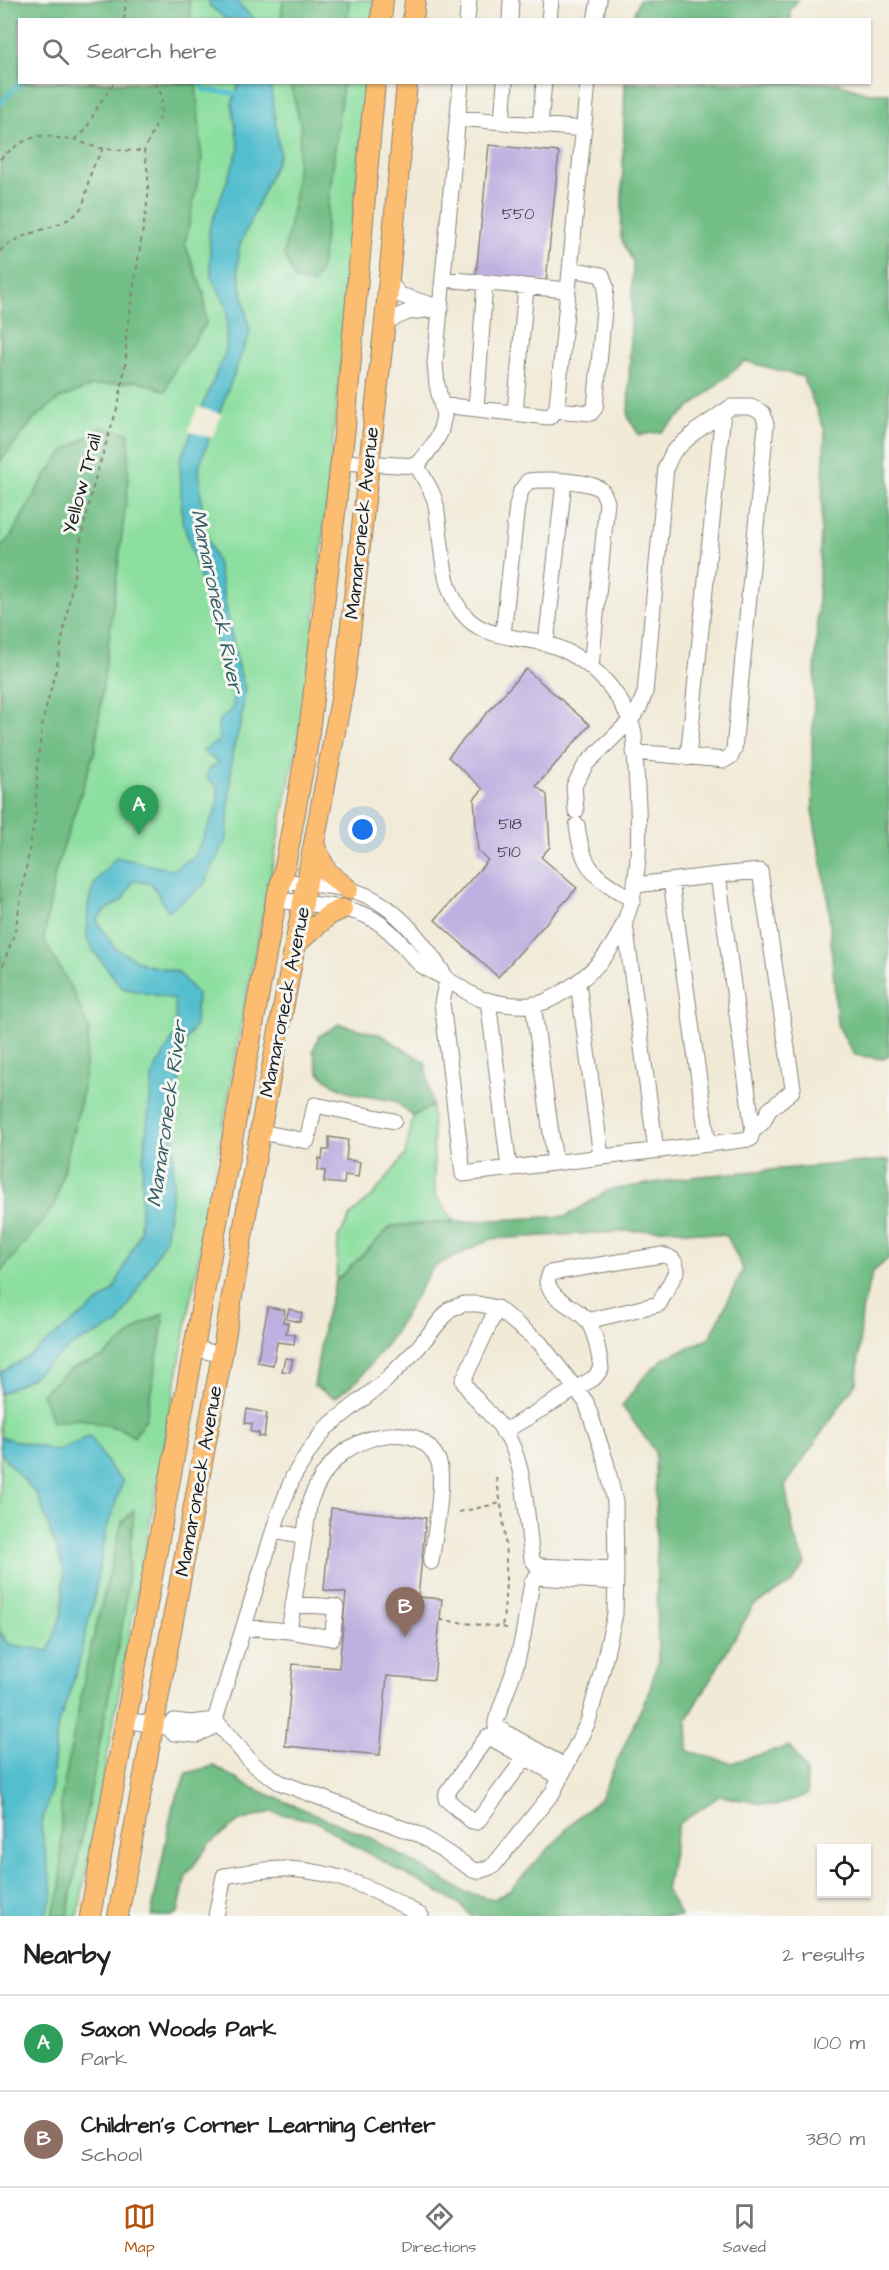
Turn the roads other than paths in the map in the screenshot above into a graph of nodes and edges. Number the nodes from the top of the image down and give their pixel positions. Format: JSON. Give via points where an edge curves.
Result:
{"nodes":[{"id":1,"x":383,"y":0,"type":"edge"},
{"id":2,"x":415,"y":0,"type":"edge"},
{"id":3,"x":468,"y":0,"type":"edge"},
{"id":4,"x":511,"y":0,"type":"edge"},
{"id":5,"x":551,"y":0,"type":"edge"},
{"id":6,"x":599,"y":0,"type":"edge"},
{"id":7,"x":381,"y":18,"type":"edge"},
{"id":8,"x":413,"y":18,"type":"edge"},
{"id":9,"x":467,"y":18,"type":"edge"},
{"id":10,"x":510,"y":18,"type":"edge"},
{"id":11,"x":549,"y":18,"type":"edge"},
{"id":12,"x":595,"y":18,"type":"edge"},
{"id":13,"x":375,"y":84,"type":"edge"},
{"id":14,"x":407,"y":84,"type":"edge"},
{"id":15,"x":461,"y":84,"type":"edge"},
{"id":16,"x":505,"y":84,"type":"edge"},
{"id":17,"x":544,"y":84,"type":"edge"},
{"id":18,"x":588,"y":84,"type":"edge"},
{"id":19,"x":458,"y":118,"type":"junction"},
{"id":20,"x":502,"y":122,"type":"junction"},
{"id":21,"x":540,"y":125,"type":"junction"},
{"id":22,"x":584,"y":129,"type":"junction"},
{"id":23,"x":570,"y":269,"type":"junction"},
{"id":24,"x":443,"y":279,"type":"junction"},
{"id":25,"x":388,"y":281,"type":"junction"},
{"id":26,"x":485,"y":283,"type":"junction"},
{"id":27,"x":526,"y":287,"type":"junction"},
{"id":28,"x":568,"y":291,"type":"junction"},
{"id":29,"x":441,"y":308,"type":"junction"},
{"id":30,"x":385,"y":322,"type":"junction"},
{"id":31,"x":442,"y":405,"type":"junction"},
{"id":32,"x":476,"y":409,"type":"junction"},
{"id":33,"x":555,"y":410,"type":"junction"},
{"id":34,"x":723,"y":412,"type":"junction"},
{"id":35,"x":515,"y":413,"type":"junction"},
{"id":36,"x":341,"y":462,"type":"junction"},
{"id":37,"x":367,"y":465,"type":"junction"},
{"id":38,"x":417,"y":466,"type":"junction"},
{"id":39,"x":564,"y":482,"type":"junction"},
{"id":40,"x":503,"y":635,"type":"junction"},
{"id":41,"x":546,"y":644,"type":"junction"},
{"id":42,"x":591,"y":667,"type":"junction"},
{"id":43,"x":630,"y":721,"type":"junction"},
{"id":44,"x":634,"y":752,"type":"junction"},
{"id":45,"x":688,"y":758,"type":"junction"},
{"id":46,"x":315,"y":847,"type":"junction"},
{"id":47,"x":718,"y":875,"type":"junction"},
{"id":48,"x":671,"y":881,"type":"junction"},
{"id":49,"x":348,"y":889,"type":"junction"},
{"id":50,"x":279,"y":890,"type":"junction"},
{"id":51,"x":634,"y":892,"type":"junction"},
{"id":52,"x":306,"y":895,"type":"junction"},
{"id":53,"x":342,"y":909,"type":"junction"},
{"id":54,"x":625,"y":923,"type":"junction"},
{"id":55,"x":297,"y":943,"type":"junction"},
{"id":56,"x":447,"y":979,"type":"junction"},
{"id":57,"x":578,"y":982,"type":"junction"},
{"id":58,"x":488,"y":1000,"type":"junction"},
{"id":59,"x":532,"y":1004,"type":"junction"},
{"id":60,"x":394,"y":1121,"type":"dead end"},
{"id":61,"x":753,"y":1131,"type":"junction"},
{"id":62,"x":260,"y":1132,"type":"junction"},
{"id":63,"x":708,"y":1144,"type":"junction"},
{"id":64,"x":656,"y":1150,"type":"junction"},
{"id":65,"x":601,"y":1157,"type":"junction"},
{"id":66,"x":555,"y":1162,"type":"junction"},
{"id":67,"x":510,"y":1168,"type":"junction"},
{"id":68,"x":497,"y":1308,"type":"junction"},
{"id":69,"x":587,"y":1321,"type":"junction"},
{"id":70,"x":193,"y":1348,"type":"junction"},
{"id":71,"x":222,"y":1355,"type":"junction"},
{"id":72,"x":576,"y":1388,"type":"junction"},
{"id":73,"x":503,"y":1432,"type":"junction"},
{"id":74,"x":274,"y":1531,"type":"junction"},
{"id":75,"x":304,"y":1537,"type":"junction"},
{"id":76,"x":431,"y":1562,"type":"dead end"},
{"id":77,"x":616,"y":1576,"type":"junction"},
{"id":78,"x":293,"y":1604,"type":"junction"},
{"id":79,"x":244,"y":1627,"type":"junction"},
{"id":80,"x":288,"y":1632,"type":"junction"},
{"id":81,"x":125,"y":1719,"type":"junction"},
{"id":82,"x":215,"y":1720,"type":"junction"},
{"id":83,"x":160,"y":1726,"type":"junction"},
{"id":84,"x":525,"y":1758,"type":"junction"},
{"id":85,"x":563,"y":1772,"type":"junction"},
{"id":86,"x":90,"y":1916,"type":"edge"},
{"id":87,"x":118,"y":1916,"type":"edge"},
{"id":88,"x":216,"y":1916,"type":"edge"},
{"id":89,"x":421,"y":1916,"type":"edge"}],
"edges":[{"from":1,"to":7,"type":"main road"},
{"from":2,"to":8,"type":"main road"},
{"from":3,"to":9,"type":"street"},
{"from":4,"to":10,"type":"street"},
{"from":5,"to":11,"type":"street"},
{"from":6,"to":12,"type":"street"},
{"from":13,"to":36,"type":"main road","name":"Mamaroneck Avenue"},
{"from":14,"to":25,"type":"main road","name":"Mamaroneck Avenue"},
{"from":15,"to":19,"type":"street"},
{"from":16,"to":20,"type":"street"},
{"from":17,"to":21,"type":"street"},
{"from":18,"to":22,"type":"street"},
{"from":19,"to":20,"type":"street"},
{"from":19,"to":24,"type":"street"},
{"from":20,"to":21,"type":"street"},
{"from":21,"to":22,"type":"street"},
{"from":22,"to":23,"type":"street"},
{"from":23,"to":28,"type":"street"},
{"from":23,"to":33,"type":"street","via":[[602,275],[606,286],[595,408],[591,413]]},
{"from":24,"to":26,"type":"street"},
{"from":24,"to":29,"type":"street"},
{"from":25,"to":29,"type":"street","via":[[400,295]]},
{"from":25,"to":30,"type":"main road","name":"Mamaroneck Avenue"},
{"from":26,"to":27,"type":"street"},
{"from":26,"to":32,"type":"street"},
{"from":27,"to":28,"type":"street"},
{"from":27,"to":35,"type":"street"},
{"from":28,"to":33,"type":"street"},
{"from":29,"to":30,"type":"street","via":[[408,312]]},
{"from":29,"to":31,"type":"street","via":[[435,363]]},
{"from":30,"to":37,"type":"main road","name":"Mamaroneck Avenue"},
{"from":31,"to":32,"type":"street"},
{"from":31,"to":38,"type":"street","via":[[440,433]]},
{"from":32,"to":35,"type":"street"},
{"from":33,"to":35,"type":"street","via":[[549,417]]},
{"from":34,"to":43,"type":"street","via":[[673,452],[666,467],[645,693]]},
{"from":34,"to":45,"type":"street"},
{"from":34,"to":45,"type":"street","via":[[731,407],[751,407],[763,413],[766,425],[737,737],[731,756],[725,760]]},
{"from":36,"to":37,"type":"street"},
{"from":36,"to":50,"type":"main road","name":"Mamaroneck Avenue","via":[[308,741]]},
{"from":37,"to":38,"type":"street"},
{"from":37,"to":46,"type":"main road","name":"Mamaroneck Avenue","via":[[345,678]]},
{"from":38,"to":40,"type":"street","via":[[435,500],[442,560],[458,608],[478,627]]},
{"from":39,"to":40,"type":"street","via":[[528,481],[521,490]]},
{"from":39,"to":41,"type":"street"},
{"from":39,"to":42,"type":"street","via":[[591,485],[602,491],[607,502]]},
{"from":40,"to":41,"type":"street"},
{"from":41,"to":42,"type":"street","via":[[577,655]]},
{"from":42,"to":43,"type":"street","via":[[603,677]]},
{"from":43,"to":44,"type":"street"},
{"from":43,"to":51,"type":"street","via":[[586,764],[574,786],[580,848],[587,865],[600,880]]},
{"from":44,"to":45,"type":"street"},
{"from":44,"to":51,"type":"street","via":[[638,859]]},
{"from":46,"to":49,"type":"main road","via":[[327,872]]},
{"from":46,"to":52,"type":"main road","name":"Mamaroneck Avenue"},
{"from":47,"to":48,"type":"street"},
{"from":47,"to":61,"type":"street"},
{"from":47,"to":61,"type":"street","via":[[760,871],[793,1088]]},
{"from":48,"to":51,"type":"street"},
{"from":48,"to":63,"type":"street"},
{"from":49,"to":52,"type":"street"},
{"from":49,"to":56,"type":"street","via":[[391,910],[422,940]]},
{"from":50,"to":52,"type":"street"},
{"from":50,"to":70,"type":"main road","name":"Mamaroneck Avenue"},
{"from":51,"to":54,"type":"street"},
{"from":52,"to":53,"type":"street"},
{"from":52,"to":55,"type":"main road","name":"Mamaroneck Avenue"},
{"from":53,"to":55,"type":"main road"},
{"from":53,"to":56,"type":"street","via":[[383,925],[421,965]]},
{"from":54,"to":57,"type":"street","via":[[609,952]]},
{"from":54,"to":64,"type":"street"},
{"from":55,"to":62,"type":"main road","name":"Mamaroneck Avenue"},
{"from":56,"to":58,"type":"street"},
{"from":56,"to":67,"type":"street","via":[[442,1003],[463,1174]]},
{"from":57,"to":59,"type":"street","via":[[544,1002]]},
{"from":57,"to":65,"type":"street"},
{"from":58,"to":59,"type":"street"},
{"from":58,"to":67,"type":"street"},
{"from":59,"to":66,"type":"street"},
{"from":60,"to":62,"type":"street","via":[[315,1105],[307,1141]]},
{"from":61,"to":63,"type":"street","via":[[750,1139]]},
{"from":62,"to":71,"type":"main road","name":"Mamaroneck Avenue"},
{"from":63,"to":64,"type":"street"},
{"from":64,"to":65,"type":"street"},
{"from":65,"to":66,"type":"street"},
{"from":66,"to":67,"type":"street"},
{"from":68,"to":72,"type":"street","via":[[540,1343]]},
{"from":68,"to":73,"type":"street","via":[[463,1381]]},
{"from":68,"to":74,"type":"street","via":[[471,1304],[450,1309],[384,1382],[326,1428],[293,1477]]},
{"from":69,"to":69,"type":"street","via":[[550,1292],[550,1273],[662,1255],[676,1263],[677,1270],[659,1304]]},
{"from":69,"to":72,"type":"street","via":[[601,1370]]},
{"from":70,"to":71,"type":"street"},
{"from":70,"to":81,"type":"main road","name":"Mamaroneck Avenue"},
{"from":71,"to":83,"type":"main road","name":"Mamaroneck Avenue"},
{"from":72,"to":73,"type":"street"},
{"from":72,"to":77,"type":"street","via":[[586,1402],[615,1502]]},
{"from":73,"to":77,"type":"street","via":[[522,1480],[532,1559],[537,1566]]},
{"from":74,"to":75,"type":"street"},
{"from":74,"to":79,"type":"street"},
{"from":75,"to":76,"type":"street","via":[[310,1501],[324,1474],[344,1452],[375,1436],[396,1434],[415,1438],[438,1462],[440,1490]]},
{"from":75,"to":78,"type":"street"},
{"from":77,"to":85,"type":"street","via":[[615,1614],[602,1671],[588,1722]]},
{"from":77,"to":85,"type":"street","via":[[536,1577],[532,1582],[516,1665],[496,1727]]},
{"from":78,"to":80,"type":"street"},
{"from":78,"to":80,"type":"street","via":[[336,1607],[332,1638]]},
{"from":79,"to":80,"type":"street"},
{"from":79,"to":82,"type":"street"},
{"from":81,"to":83,"type":"street"},
{"from":81,"to":86,"type":"main road","name":"Mamaroneck Avenue"},
{"from":82,"to":83,"type":"street","via":[[174,1721]]},
{"from":82,"to":85,"type":"street","via":[[253,1764],[279,1782],[420,1835],[479,1871],[493,1866],[553,1792]]},
{"from":83,"to":87,"type":"main road","name":"Mamaroneck Avenue"},
{"from":84,"to":84,"type":"street","via":[[477,1822],[446,1799],[487,1737]]},
{"from":84,"to":85,"type":"street"},
{"from":88,"to":89,"type":"street","via":[[224,1876],[288,1869],[354,1881]]}]}
